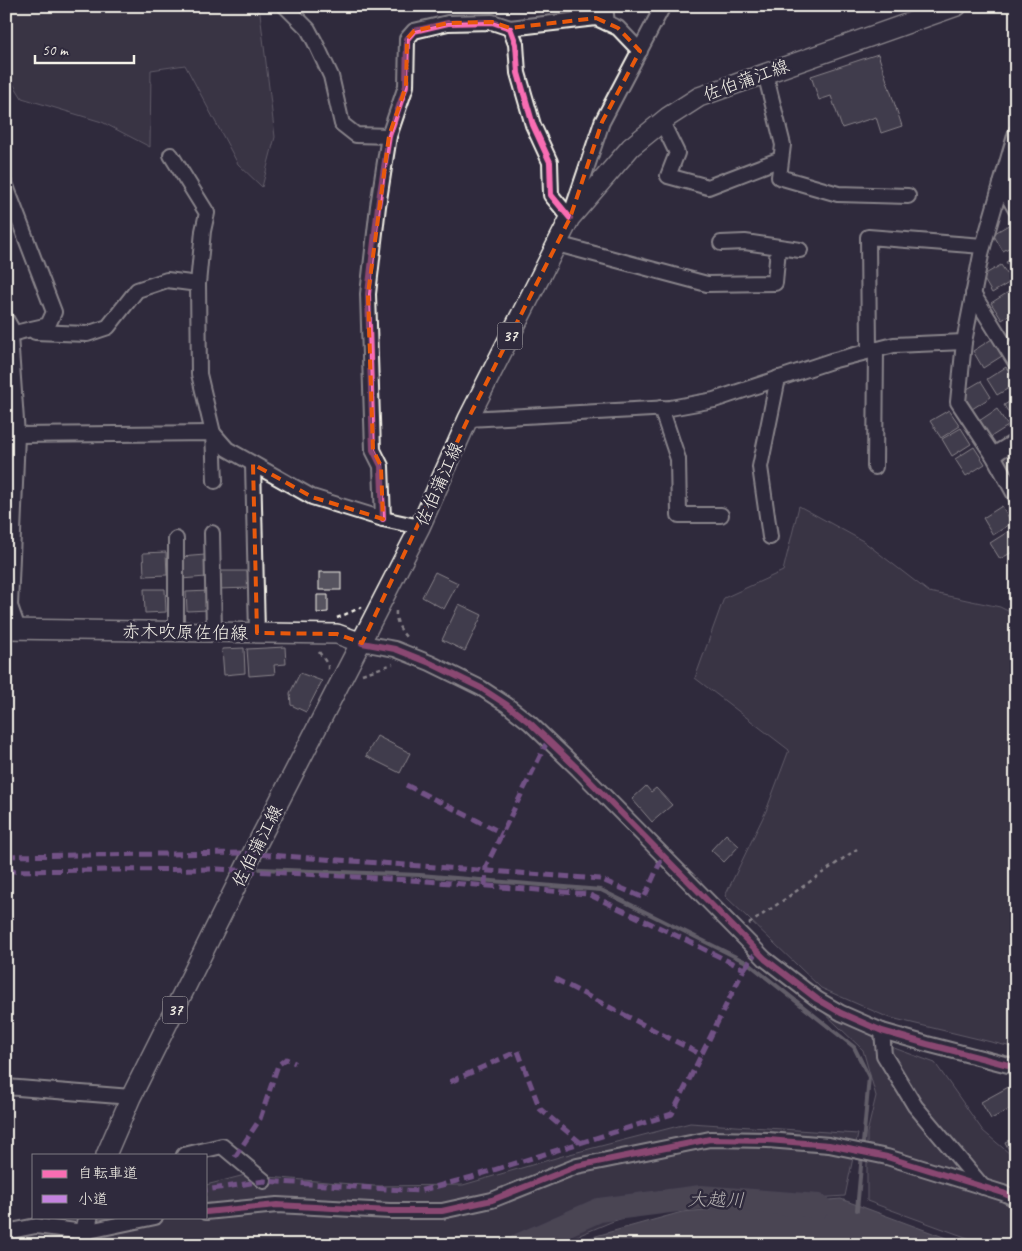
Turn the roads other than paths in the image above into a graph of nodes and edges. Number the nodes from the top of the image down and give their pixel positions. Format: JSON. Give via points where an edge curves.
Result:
{"nodes":[{"id":1,"x":286,"y":6,"type":"edge"},
{"id":2,"x":605,"y":6,"type":"edge"},
{"id":3,"x":662,"y":6,"type":"edge"},
{"id":4,"x":958,"y":6,"type":"edge"},
{"id":5,"x":607,"y":23,"type":"junction"},
{"id":6,"x":510,"y":28,"type":"junction"},
{"id":7,"x":640,"y":51,"type":"junction"},
{"id":8,"x":766,"y":73,"type":"junction"},
{"id":9,"x":662,"y":122,"type":"junction"},
{"id":10,"x":1016,"y":132,"type":"edge"},
{"id":11,"x":390,"y":136,"type":"junction"},
{"id":12,"x":171,"y":155,"type":"dead end"},
{"id":13,"x":781,"y":159,"type":"junction"},
{"id":14,"x":1001,"y":184,"type":"junction"},
{"id":15,"x":6,"y":186,"type":"edge"},
{"id":16,"x":908,"y":196,"type":"dead end"},
{"id":17,"x":1016,"y":210,"type":"edge"},
{"id":18,"x":570,"y":218,"type":"junction"},
{"id":19,"x":722,"y":243,"type":"dead end"},
{"id":20,"x":557,"y":244,"type":"junction"},
{"id":21,"x":983,"y":246,"type":"junction"},
{"id":22,"x":778,"y":248,"type":"junction"},
{"id":23,"x":800,"y":250,"type":"dead end"},
{"id":24,"x":198,"y":284,"type":"junction"},
{"id":25,"x":973,"y":294,"type":"junction"},
{"id":26,"x":6,"y":318,"type":"edge"},
{"id":27,"x":20,"y":332,"type":"junction"},
{"id":28,"x":964,"y":342,"type":"junction"},
{"id":29,"x":872,"y":350,"type":"junction"},
{"id":30,"x":1016,"y":363,"type":"edge"},
{"id":31,"x":778,"y":378,"type":"junction"},
{"id":32,"x":661,"y":408,"type":"junction"},
{"id":33,"x":468,"y":419,"type":"junction"},
{"id":34,"x":213,"y":433,"type":"junction"},
{"id":35,"x":12,"y":434,"type":"edge"},
{"id":36,"x":1016,"y":441,"type":"edge"},
{"id":37,"x":993,"y":455,"type":"junction"},
{"id":38,"x":253,"y":464,"type":"junction"},
{"id":39,"x":875,"y":467,"type":"dead end"},
{"id":40,"x":215,"y":481,"type":"dead end"},
{"id":41,"x":1016,"y":497,"type":"edge"},
{"id":42,"x":721,"y":515,"type":"dead end"},
{"id":43,"x":383,"y":519,"type":"junction"},
{"id":44,"x":420,"y":527,"type":"junction"},
{"id":45,"x":212,"y":533,"type":"dead end"},
{"id":46,"x":770,"y":537,"type":"dead end"},
{"id":47,"x":176,"y":539,"type":"dead end"},
{"id":48,"x":12,"y":629,"type":"edge"},
{"id":49,"x":176,"y":631,"type":"junction"},
{"id":50,"x":214,"y":632,"type":"junction"},
{"id":51,"x":257,"y":633,"type":"junction"},
{"id":52,"x":362,"y":643,"type":"junction"},
{"id":53,"x":882,"y":1031,"type":"junction"},
{"id":54,"x":1016,"y":1067,"type":"edge"},
{"id":55,"x":6,"y":1087,"type":"edge"},
{"id":56,"x":131,"y":1097,"type":"junction"},
{"id":57,"x":106,"y":1154,"type":"edge"},
{"id":58,"x":188,"y":1154,"type":"edge"},
{"id":59,"x":264,"y":1181,"type":"dead end"},
{"id":60,"x":982,"y":1187,"type":"junction"},
{"id":61,"x":1016,"y":1199,"type":"edge"},
{"id":62,"x":208,"y":1212,"type":"edge"},
{"id":63,"x":150,"y":1218,"type":"edge"},
{"id":64,"x":84,"y":1231,"type":"edge"},
{"id":65,"x":6,"y":1232,"type":"edge"}],
"edges":[{"from":1,"to":11,"type":"street","via":[[308,29],[315,42],[331,76],[342,124],[356,135]]},
{"from":2,"to":5,"type":"street"},
{"from":3,"to":7,"type":"street"},
{"from":4,"to":8,"type":"main road","name":"佐伯蒲江線","number":"37"},
{"from":5,"to":6,"type":"street","via":[[596,18]]},
{"from":5,"to":7,"type":"street","via":[[618,28]]},
{"from":6,"to":11,"type":"street","via":[[492,22],[448,23],[414,32],[407,39],[406,86]]},
{"from":6,"to":18,"type":"street","via":[[516,44],[518,73],[533,125],[550,162],[551,195]]},
{"from":7,"to":18,"type":"street","via":[[602,122]]},
{"from":8,"to":9,"type":"main road","name":"佐伯蒲江線","number":"37","via":[[699,96]]},
{"from":8,"to":13,"type":"street","via":[[783,145]]},
{"from":9,"to":13,"type":"street","via":[[677,152],[668,176],[708,188]]},
{"from":9,"to":18,"type":"main road","name":"佐伯蒲江線","number":"37","via":[[631,147]]},
{"from":10,"to":14,"type":"street"},
{"from":11,"to":43,"type":"street","via":[[368,294],[373,450],[380,466]]},
{"from":12,"to":24,"type":"street","via":[[207,213],[202,231]]},
{"from":13,"to":16,"type":"street","via":[[779,177],[838,194]]},
{"from":14,"to":17,"type":"street"},
{"from":14,"to":21,"type":"street"},
{"from":15,"to":27,"type":"street","via":[[54,312],[48,324]]},
{"from":18,"to":20,"type":"main road","name":"佐伯蒲江線","number":"37"},
{"from":19,"to":22,"type":"street","via":[[745,242]]},
{"from":20,"to":22,"type":"street","via":[[707,284],[775,284]]},
{"from":20,"to":33,"type":"main road","name":"佐伯蒲江線","number":"37"},
{"from":21,"to":25,"type":"street"},
{"from":21,"to":29,"type":"street","via":[[868,236]]},
{"from":22,"to":23,"type":"street"},
{"from":24,"to":27,"type":"street","via":[[167,280],[137,290],[108,326],[86,334]]},
{"from":24,"to":34,"type":"street","via":[[199,374]]},
{"from":25,"to":28,"type":"street"},
{"from":25,"to":30,"type":"street"},
{"from":26,"to":27,"type":"street"},
{"from":27,"to":35,"type":"street","via":[[10,336]]},
{"from":28,"to":29,"type":"street","via":[[894,345]]},
{"from":28,"to":37,"type":"street","via":[[958,402]]},
{"from":29,"to":31,"type":"street"},
{"from":29,"to":39,"type":"street"},
{"from":31,"to":32,"type":"street","via":[[714,400]]},
{"from":31,"to":46,"type":"street","via":[[760,467]]},
{"from":32,"to":33,"type":"street"},
{"from":32,"to":42,"type":"street","via":[[678,460],[679,515]]},
{"from":33,"to":44,"type":"main road","name":"佐伯蒲江線","number":"37"},
{"from":34,"to":35,"type":"street"},
{"from":34,"to":38,"type":"street","via":[[227,449]]},
{"from":34,"to":40,"type":"street"},
{"from":35,"to":48,"type":"street"},
{"from":36,"to":37,"type":"street"},
{"from":37,"to":41,"type":"street"},
{"from":38,"to":43,"type":"street","via":[[312,497]]},
{"from":38,"to":51,"type":"street"},
{"from":43,"to":44,"type":"street"},
{"from":44,"to":52,"type":"main road","name":"佐伯蒲江線","number":"37"},
{"from":45,"to":50,"type":"street"},
{"from":47,"to":49,"type":"street"},
{"from":48,"to":49,"type":"main road","name":"赤木吹原佐伯線"},
{"from":49,"to":50,"type":"main road","name":"赤木吹原佐伯線"},
{"from":50,"to":51,"type":"main road","name":"赤木吹原佐伯線"},
{"from":51,"to":52,"type":"main road","name":"赤木吹原佐伯線","via":[[337,634]]},
{"from":52,"to":53,"type":"street","via":[[395,649],[430,663],[507,705],[608,798],[765,959],[817,999]]},
{"from":52,"to":56,"type":"main road","name":"佐伯蒲江線","number":"37"},
{"from":53,"to":54,"type":"street"},
{"from":53,"to":60,"type":"street","via":[[884,1055],[915,1106]]},
{"from":55,"to":56,"type":"street"},
{"from":56,"to":57,"type":"main road","name":"佐伯蒲江線","number":"37"},
{"from":58,"to":59,"type":"street","via":[[222,1146]]},
{"from":60,"to":61,"type":"street"},
{"from":60,"to":62,"type":"street","via":[[887,1157],[820,1144],[710,1139],[577,1166],[492,1200],[442,1211],[277,1205]]},
{"from":63,"to":64,"type":"street"},
{"from":64,"to":65,"type":"street","via":[[36,1226]]}]}
